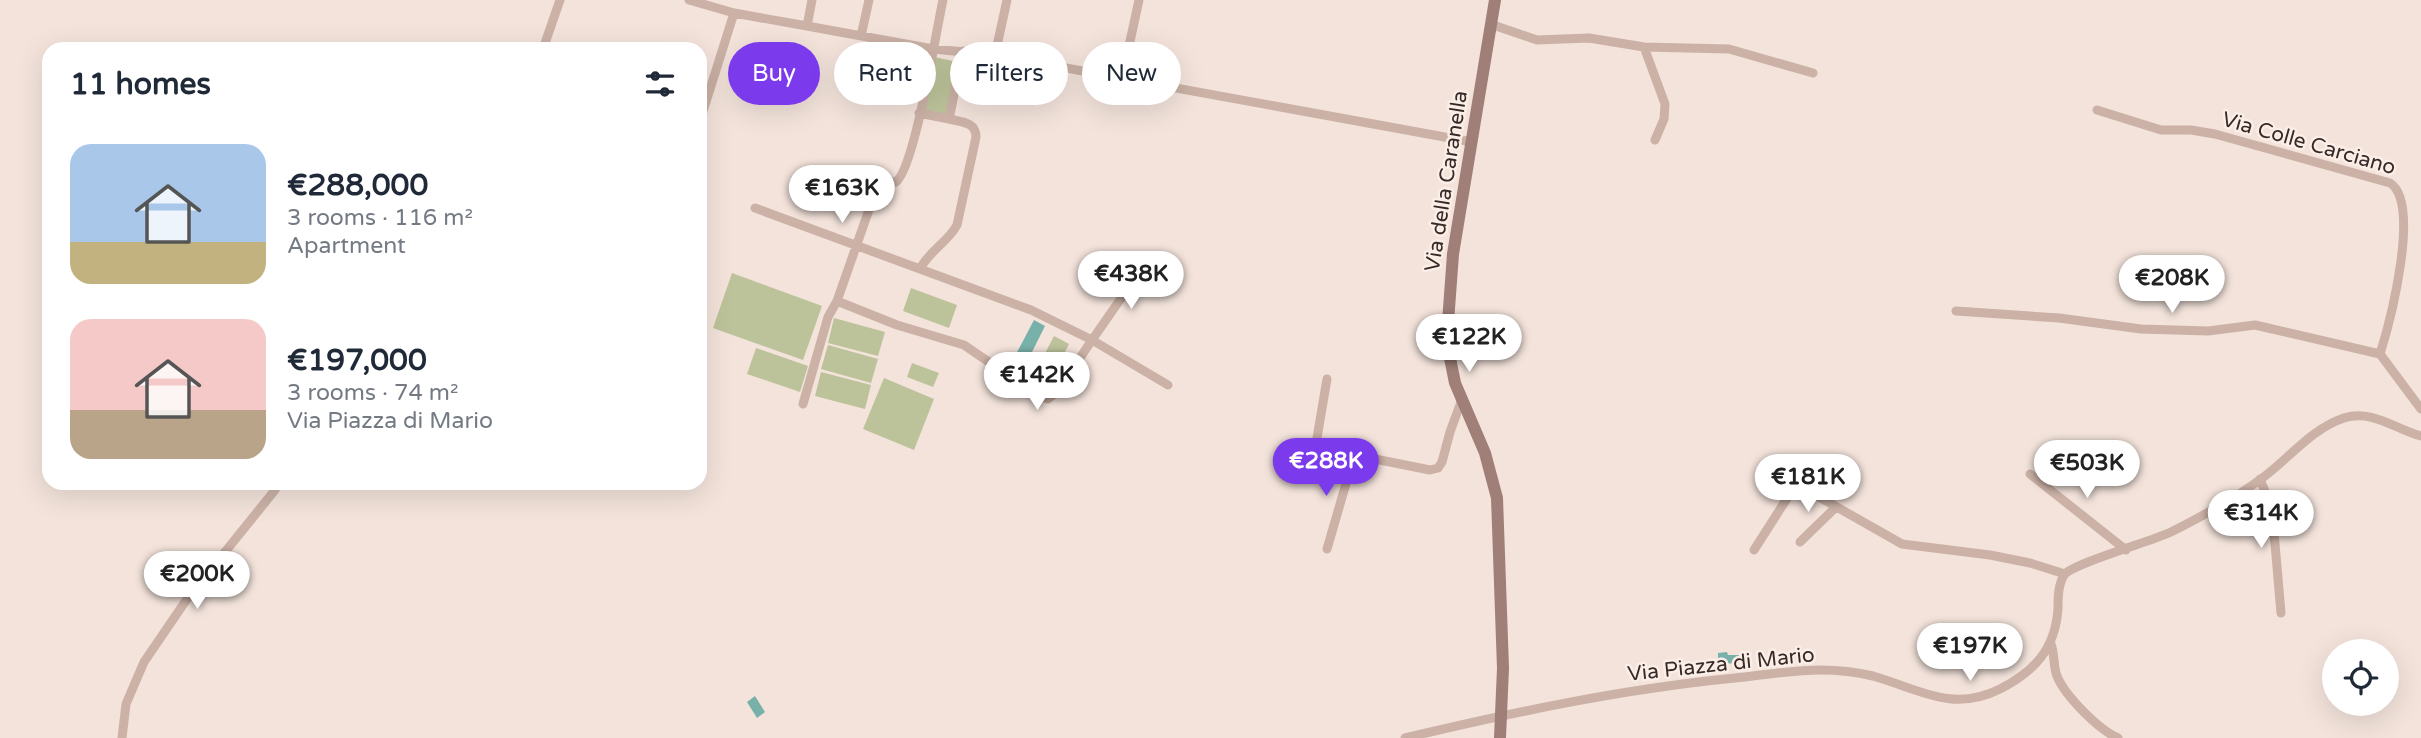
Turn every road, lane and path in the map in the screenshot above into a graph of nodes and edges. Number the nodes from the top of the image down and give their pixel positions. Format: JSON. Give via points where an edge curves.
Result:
{"nodes":[{"id":1,"x":560,"y":0,"type":"edge"},
{"id":2,"x":690,"y":0,"type":"edge"},
{"id":3,"x":812,"y":0,"type":"edge"},
{"id":4,"x":869,"y":0,"type":"edge"},
{"id":5,"x":943,"y":0,"type":"edge"},
{"id":6,"x":1007,"y":0,"type":"edge"},
{"id":7,"x":1139,"y":0,"type":"edge"},
{"id":8,"x":1495,"y":0,"type":"edge"},
{"id":9,"x":734,"y":13,"type":"junction"},
{"id":10,"x":1490,"y":24,"type":"junction"},
{"id":11,"x":807,"y":26,"type":"junction"},
{"id":12,"x":862,"y":36,"type":"junction"},
{"id":13,"x":545,"y":42,"type":"edge"},
{"id":14,"x":895,"y":42,"type":"edge"},
{"id":15,"x":934,"y":42,"type":"edge"},
{"id":16,"x":998,"y":42,"type":"edge"},
{"id":17,"x":1130,"y":42,"type":"edge"},
{"id":18,"x":1644,"y":47,"type":"junction"},
{"id":19,"x":1813,"y":73,"type":"dead end"},
{"id":20,"x":1181,"y":89,"type":"edge"},
{"id":21,"x":707,"y":99,"type":"edge"},
{"id":22,"x":921,"y":105,"type":"edge"},
{"id":23,"x":952,"y":105,"type":"edge"},
{"id":24,"x":2097,"y":110,"type":"dead end"},
{"id":25,"x":919,"y":113,"type":"junction"},
{"id":26,"x":949,"y":119,"type":"junction"},
{"id":27,"x":1655,"y":140,"type":"dead end"},
{"id":28,"x":1472,"y":142,"type":"junction"},
{"id":29,"x":755,"y":208,"type":"dead end"},
{"id":30,"x":857,"y":247,"type":"junction"},
{"id":31,"x":1144,"y":264,"type":"dead end"},
{"id":32,"x":920,"y":269,"type":"junction"},
{"id":33,"x":837,"y":301,"type":"junction"},
{"id":34,"x":1956,"y":311,"type":"dead end"},
{"id":35,"x":1092,"y":340,"type":"junction"},
{"id":36,"x":2381,"y":354,"type":"junction"},
{"id":37,"x":1327,"y":379,"type":"dead end"},
{"id":38,"x":1168,"y":385,"type":"dead end"},
{"id":39,"x":1461,"y":402,"type":"junction"},
{"id":40,"x":803,"y":404,"type":"dead end"},
{"id":41,"x":2421,"y":410,"type":"edge"},
{"id":42,"x":2421,"y":436,"type":"edge"},
{"id":43,"x":1354,"y":456,"type":"junction"},
{"id":44,"x":2030,"y":474,"type":"dead end"},
{"id":45,"x":2260,"y":480,"type":"junction"},
{"id":46,"x":275,"y":490,"type":"dead end"},
{"id":47,"x":1836,"y":507,"type":"junction"},
{"id":48,"x":1800,"y":542,"type":"dead end"},
{"id":49,"x":1327,"y":549,"type":"dead end"},
{"id":50,"x":1754,"y":550,"type":"dead end"},
{"id":51,"x":2126,"y":550,"type":"junction"},
{"id":52,"x":2065,"y":574,"type":"junction"},
{"id":53,"x":2281,"y":613,"type":"dead end"},
{"id":54,"x":2051,"y":644,"type":"junction"},
{"id":55,"x":1502,"y":716,"type":"junction"},
{"id":56,"x":122,"y":738,"type":"edge"},
{"id":57,"x":1405,"y":738,"type":"edge"},
{"id":58,"x":1500,"y":738,"type":"edge"},
{"id":59,"x":2118,"y":738,"type":"edge"}],
"edges":[{"from":1,"to":13,"type":"street"},
{"from":2,"to":9,"type":"street"},
{"from":3,"to":11,"type":"street"},
{"from":4,"to":12,"type":"street"},
{"from":5,"to":15,"type":"street"},
{"from":6,"to":16,"type":"street"},
{"from":7,"to":17,"type":"street"},
{"from":8,"to":10,"type":"main road","name":"Via della Caranella"},
{"from":9,"to":11,"type":"street"},
{"from":9,"to":21,"type":"street"},
{"from":10,"to":18,"type":"street","via":[[1530,39],[1594,38]]},
{"from":10,"to":28,"type":"main road","name":"Via della Caranella"},
{"from":11,"to":12,"type":"street"},
{"from":12,"to":14,"type":"street"},
{"from":18,"to":19,"type":"street","via":[[1734,50]]},
{"from":18,"to":27,"type":"street","via":[[1665,104]]},
{"from":20,"to":28,"type":"street"},
{"from":22,"to":25,"type":"street"},
{"from":23,"to":26,"type":"street"},
{"from":24,"to":36,"type":"street","name":"Via Colle Carciano","via":[[2161,130],[2215,134],[2401,189],[2410,224],[2410,248]]},
{"from":25,"to":26,"type":"street"},
{"from":25,"to":30,"type":"street","via":[[903,175],[877,187]]},
{"from":26,"to":32,"type":"street","via":[[971,124],[976,137],[957,225]]},
{"from":28,"to":39,"type":"main road","name":"Via della Caranella","via":[[1448,303],[1451,365]]},
{"from":29,"to":30,"type":"street"},
{"from":30,"to":32,"type":"street"},
{"from":30,"to":33,"type":"street"},
{"from":31,"to":35,"type":"street"},
{"from":32,"to":35,"type":"street","via":[[1026,308]]},
{"from":33,"to":35,"type":"street","via":[[964,345],[1044,399],[1055,395]]},
{"from":33,"to":40,"type":"street","via":[[828,317]]},
{"from":34,"to":36,"type":"street","via":[[2141,329],[2208,331],[2255,325]]},
{"from":35,"to":38,"type":"street"},
{"from":36,"to":41,"type":"street"},
{"from":37,"to":43,"type":"street","via":[[1318,446]]},
{"from":39,"to":43,"type":"street","via":[[1442,462],[1434,470]]},
{"from":39,"to":55,"type":"main road","name":"Via della Caranella","via":[[1485,453],[1497,498]]},
{"from":42,"to":45,"type":"street","via":[[2373,418],[2347,417],[2316,434]]},
{"from":43,"to":49,"type":"street"},
{"from":44,"to":51,"type":"street"},
{"from":45,"to":51,"type":"street","via":[[2192,521]]},
{"from":45,"to":53,"type":"street","via":[[2272,509]]},
{"from":46,"to":56,"type":"street","via":[[187,598],[144,662],[126,704]]},
{"from":47,"to":48,"type":"street"},
{"from":47,"to":50,"type":"street","via":[[1796,486]]},
{"from":47,"to":52,"type":"street","via":[[1906,546],[1990,555]]},
{"from":51,"to":52,"type":"street"},
{"from":52,"to":54,"type":"street"},
{"from":54,"to":55,"type":"street","name":"Via Piazza di Mario","via":[[2042,658],[2010,683],[1968,699],[1940,699],[1866,675],[1813,670],[1653,686]]},
{"from":54,"to":59,"type":"street","via":[[2061,684],[2096,726]]},
{"from":55,"to":57,"type":"street","name":"Via Piazza di Mario"},
{"from":55,"to":58,"type":"main road","name":"Via della Caranella"}]}
